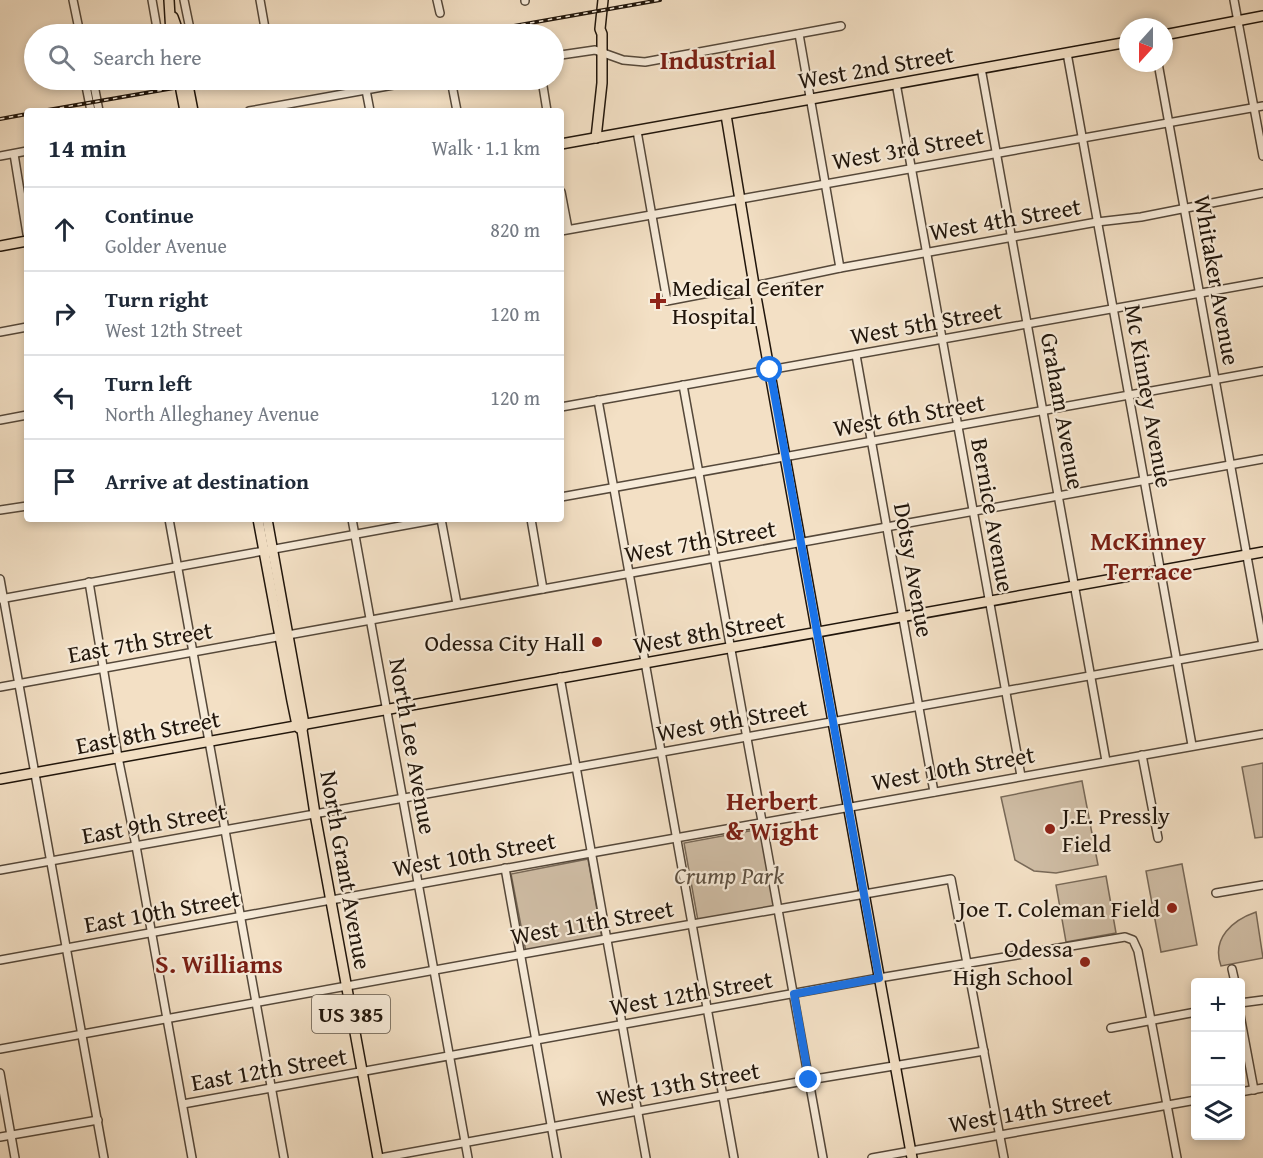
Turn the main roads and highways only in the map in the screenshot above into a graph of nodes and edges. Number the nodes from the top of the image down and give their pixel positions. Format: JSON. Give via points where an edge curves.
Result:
{"nodes":[{"id":1,"x":169,"y":0,"type":"edge"},
{"id":2,"x":603,"y":0,"type":"edge"},
{"id":3,"x":609,"y":0,"type":"edge"},
{"id":4,"x":171,"y":12,"type":"junction"},
{"id":5,"x":1263,"y":16,"type":"edge"},
{"id":6,"x":171,"y":24,"type":"edge"},
{"id":7,"x":175,"y":24,"type":"edge"},
{"id":8,"x":1173,"y":33,"type":"edge"},
{"id":9,"x":602,"y":34,"type":"junction"},
{"id":10,"x":1119,"y":44,"type":"edge"},
{"id":11,"x":181,"y":90,"type":"edge"},
{"id":12,"x":189,"y":90,"type":"edge"},
{"id":13,"x":184,"y":108,"type":"edge"},
{"id":14,"x":192,"y":108,"type":"edge"},
{"id":15,"x":726,"y":115,"type":"junction"},
{"id":16,"x":596,"y":138,"type":"junction"},
{"id":17,"x":564,"y":143,"type":"edge"},
{"id":18,"x":24,"y":242,"type":"edge"},
{"id":19,"x":0,"y":246,"type":"edge"},
{"id":20,"x":259,"y":522,"type":"edge"},
{"id":21,"x":267,"y":522,"type":"edge"},
{"id":22,"x":268,"y":551,"type":"junction"},
{"id":23,"x":1263,"y":552,"type":"edge"},
{"id":24,"x":817,"y":633,"type":"junction"},
{"id":25,"x":301,"y":726,"type":"junction"},
{"id":26,"x":0,"y":779,"type":"edge"},
{"id":27,"x":911,"y":1155,"type":"edge"},
{"id":28,"x":379,"y":1158,"type":"edge"}],
"edges":[{"from":1,"to":4,"type":"main road"},
{"from":2,"to":9,"type":"main road"},
{"from":3,"to":9,"type":"main road"},
{"from":4,"to":6,"type":"main road"},
{"from":4,"to":7,"type":"main road"},
{"from":5,"to":8,"type":"main road"},
{"from":9,"to":16,"type":"main road"},
{"from":10,"to":15,"type":"main road","name":"West 2nd Street"},
{"from":11,"to":13,"type":"main road"},
{"from":12,"to":14,"type":"main road"},
{"from":15,"to":16,"type":"main road","name":"West 2nd Street"},
{"from":15,"to":24,"type":"main road"},
{"from":16,"to":17,"type":"main road","name":"West 2nd Street"},
{"from":18,"to":19,"type":"main road"},
{"from":20,"to":22,"type":"main road","name":"North Grant Avenue","number":"US 385"},
{"from":21,"to":22,"type":"main road","name":"North Grant Avenue","number":"US 385"},
{"from":22,"to":25,"type":"main road","name":"North Grant Avenue","number":"US 385"},
{"from":23,"to":24,"type":"main road","name":"West 8th Street"},
{"from":24,"to":25,"type":"main road","name":"West 8th Street"},
{"from":24,"to":27,"type":"main road"},
{"from":25,"to":26,"type":"main road","name":"East 8th Street"},
{"from":25,"to":28,"type":"main road","name":"North Grant Avenue","number":"US 385"}]}
